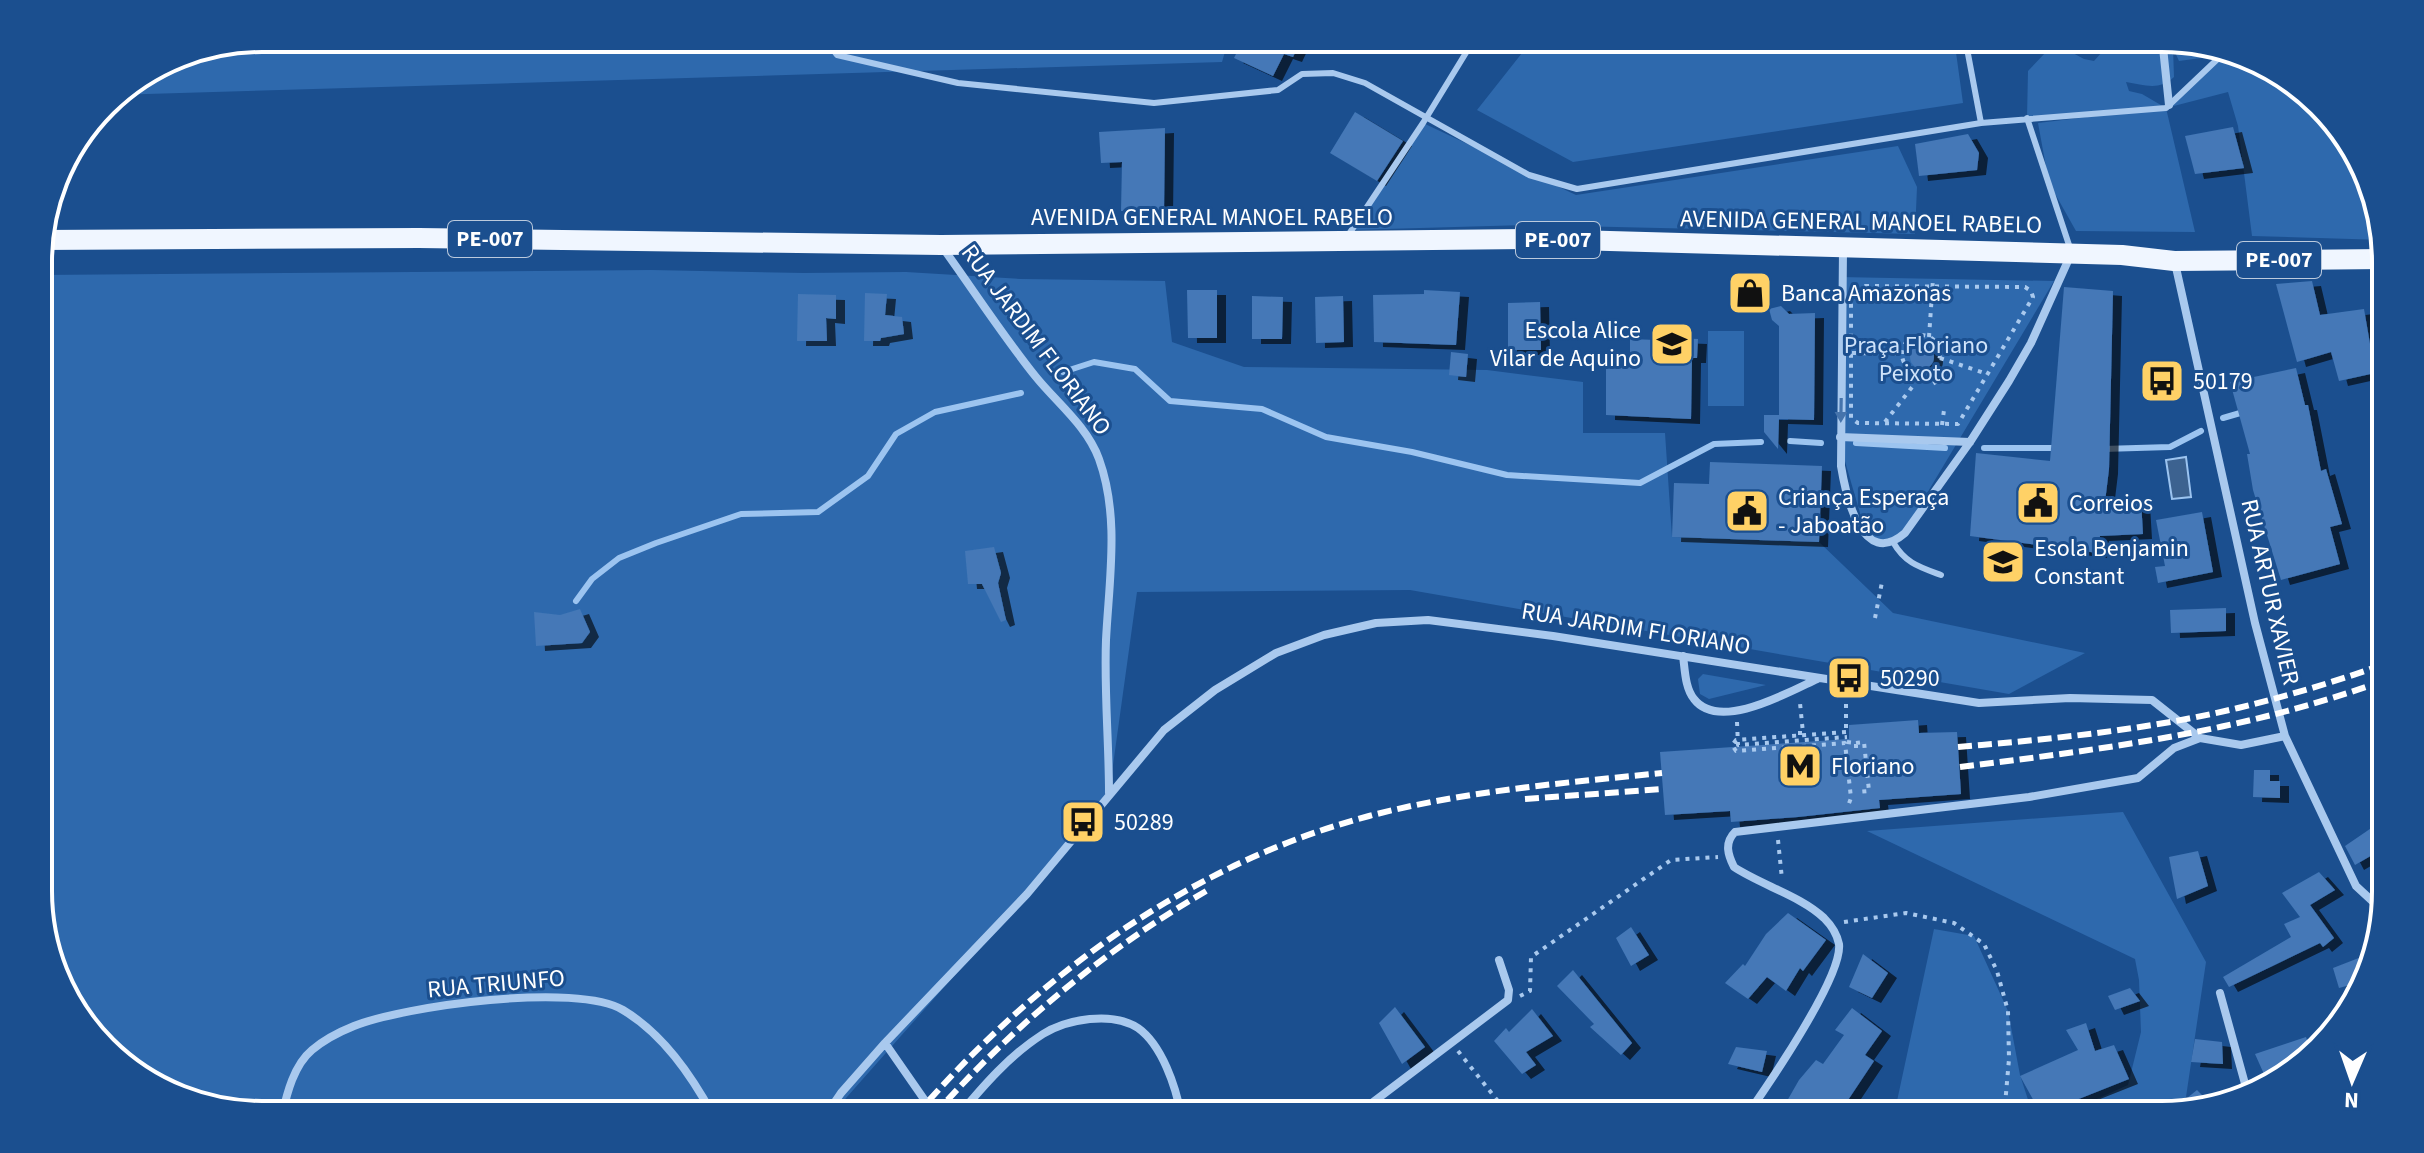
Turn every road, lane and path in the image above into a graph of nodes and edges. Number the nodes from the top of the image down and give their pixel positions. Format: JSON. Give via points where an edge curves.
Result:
{"nodes":[{"id":1,"x":835,"y":52,"type":"edge"},
{"id":2,"x":1467,"y":52,"type":"edge"},
{"id":3,"x":1968,"y":52,"type":"edge"},
{"id":4,"x":2163,"y":52,"type":"edge"},
{"id":5,"x":2217,"y":59,"type":"edge"},
{"id":6,"x":2169,"y":105,"type":"junction"},
{"id":7,"x":1427,"y":118,"type":"junction"},
{"id":8,"x":2027,"y":118,"type":"junction"},
{"id":9,"x":1981,"y":123,"type":"junction"},
{"id":10,"x":53,"y":240,"type":"edge"},
{"id":11,"x":1343,"y":243,"type":"junction"},
{"id":12,"x":941,"y":245,"type":"junction"},
{"id":13,"x":1843,"y":248,"type":"junction"},
{"id":14,"x":2071,"y":253,"type":"junction"},
{"id":15,"x":2372,"y":259,"type":"edge"},
{"id":16,"x":2174,"y":261,"type":"junction"},
{"id":17,"x":1933,"y":279,"type":"dead end"},
{"id":18,"x":1932,"y":287,"type":"junction"},
{"id":19,"x":1929,"y":337,"type":"junction"},
{"id":20,"x":1852,"y":353,"type":"junction"},
{"id":21,"x":1902,"y":354,"type":"junction"},
{"id":22,"x":1940,"y":358,"type":"junction"},
{"id":23,"x":1926,"y":373,"type":"junction"},
{"id":24,"x":1987,"y":374,"type":"junction"},
{"id":25,"x":1937,"y":386,"type":"dead end"},
{"id":26,"x":1944,"y":410,"type":"dead end"},
{"id":27,"x":1884,"y":424,"type":"junction"},
{"id":28,"x":1942,"y":425,"type":"junction"},
{"id":29,"x":1840,"y":437,"type":"junction"},
{"id":30,"x":1970,"y":442,"type":"junction"},
{"id":31,"x":1893,"y":542,"type":"junction"},
{"id":32,"x":1941,"y":575,"type":"dead end"},
{"id":33,"x":1882,"y":582,"type":"dead end"},
{"id":34,"x":1875,"y":618,"type":"dead end"},
{"id":35,"x":1683,"y":656,"type":"junction"},
{"id":36,"x":1818,"y":679,"type":"junction"},
{"id":37,"x":1848,"y":684,"type":"junction"},
{"id":38,"x":1795,"y":689,"type":"junction"},
{"id":39,"x":1737,"y":735,"type":"dead end"},
{"id":40,"x":1847,"y":735,"type":"junction"},
{"id":41,"x":2285,"y":736,"type":"junction"},
{"id":42,"x":2200,"y":738,"type":"junction"},
{"id":43,"x":1856,"y":743,"type":"junction"},
{"id":44,"x":1748,"y":744,"type":"junction"},
{"id":45,"x":1856,"y":750,"type":"dead end"},
{"id":46,"x":1858,"y":792,"type":"dead end"},
{"id":47,"x":1109,"y":794,"type":"junction"},
{"id":48,"x":1851,"y":798,"type":"dead end"},
{"id":49,"x":1777,"y":825,"type":"junction"},
{"id":50,"x":1728,"y":856,"type":"junction"},
{"id":51,"x":1784,"y":894,"type":"junction"},
{"id":52,"x":2372,"y":901,"type":"edge"},
{"id":53,"x":1830,"y":924,"type":"junction"},
{"id":54,"x":1499,"y":960,"type":"dead end"},
{"id":55,"x":2220,"y":993,"type":"dead end"},
{"id":56,"x":1510,"y":996,"type":"junction"},
{"id":57,"x":885,"y":1043,"type":"junction"},
{"id":58,"x":1452,"y":1043,"type":"junction"},
{"id":59,"x":2245,"y":1083,"type":"edge"},
{"id":60,"x":286,"y":1101,"type":"edge"},
{"id":61,"x":704,"y":1101,"type":"edge"},
{"id":62,"x":836,"y":1101,"type":"edge"},
{"id":63,"x":925,"y":1101,"type":"edge"},
{"id":64,"x":972,"y":1101,"type":"edge"},
{"id":65,"x":1177,"y":1101,"type":"edge"},
{"id":66,"x":1375,"y":1101,"type":"edge"},
{"id":67,"x":1498,"y":1101,"type":"edge"},
{"id":68,"x":1756,"y":1101,"type":"edge"},
{"id":69,"x":2005,"y":1101,"type":"edge"}],
"edges":[{"from":1,"to":7,"type":"lane","via":[[958,83],[1154,103],[1278,90],[1302,74],[1333,73],[1365,83]]},
{"from":2,"to":7,"type":"lane"},
{"from":3,"to":9,"type":"lane"},
{"from":4,"to":6,"type":"street"},
{"from":5,"to":6,"type":"lane"},
{"from":6,"to":8,"type":"lane"},
{"from":7,"to":9,"type":"lane","via":[[1529,175],[1577,189]]},
{"from":7,"to":11,"type":"lane"},
{"from":8,"to":9,"type":"lane"},
{"from":8,"to":14,"type":"lane"},
{"from":10,"to":12,"type":"main road","name":"AVENIDA GENERAL MANOEL RABELO","number":"PE-007","via":[[419,238]]},
{"from":11,"to":12,"type":"main road","name":"AVENIDA GENERAL MANOEL RABELO","number":"PE-007"},
{"from":11,"to":13,"type":"main road","name":"AVENIDA GENERAL MANOEL RABELO","number":"PE-007","via":[[1538,239]]},
{"from":12,"to":47,"type":"street","name":"RUA JARDIM FLORIANO","via":[[1098,456],[1111,523],[1106,644]]},
{"from":13,"to":14,"type":"main road","name":"AVENIDA GENERAL MANOEL RABELO","number":"PE-007"},
{"from":13,"to":29,"type":"street","one_way":true},
{"from":14,"to":16,"type":"main road","name":"AVENIDA GENERAL MANOEL RABELO","number":"PE-007"},
{"from":14,"to":30,"type":"street","via":[[2031,343]]},
{"from":15,"to":16,"type":"main road","name":"AVENIDA GENERAL MANOEL RABELO","number":"PE-007"},
{"from":16,"to":41,"type":"street","name":"RUA ARTUR XAVIER"},
{"from":17,"to":18,"type":"path"},
{"from":18,"to":19,"type":"path"},
{"from":18,"to":20,"type":"path","via":[[1855,289]]},
{"from":18,"to":24,"type":"path","via":[[2031,291],[2033,297]]},
{"from":19,"to":21,"type":"path","via":[[1911,338]]},
{"from":19,"to":22,"type":"path"},
{"from":20,"to":21,"type":"path"},
{"from":20,"to":27,"type":"path","via":[[1851,418]]},
{"from":21,"to":23,"type":"path","via":[[1911,370]]},
{"from":22,"to":23,"type":"path"},
{"from":22,"to":24,"type":"path"},
{"from":23,"to":25,"type":"path"},
{"from":23,"to":27,"type":"path"},
{"from":24,"to":28,"type":"path","via":[[1958,424]]},
{"from":26,"to":28,"type":"path"},
{"from":27,"to":28,"type":"path"},
{"from":29,"to":30,"type":"street"},
{"from":29,"to":31,"type":"street","via":[[1844,485],[1859,526],[1870,540]]},
{"from":30,"to":31,"type":"street","via":[[1905,533]]},
{"from":31,"to":32,"type":"lane","via":[[1912,565]]},
{"from":33,"to":34,"type":"path"},
{"from":35,"to":36,"type":"street","name":"RUA JARDIM FLORIANO"},
{"from":35,"to":38,"type":"street","via":[[1690,693],[1713,711],[1738,711]]},
{"from":35,"to":47,"type":"street","name":"RUA JARDIM FLORIANO","via":[[1428,620],[1376,623],[1324,635],[1276,653],[1215,690],[1164,730]]},
{"from":36,"to":37,"type":"street","name":"RUA JARDIM FLORIANO"},
{"from":36,"to":38,"type":"street"},
{"from":37,"to":40,"type":"path"},
{"from":37,"to":42,"type":"street","name":"RUA JARDIM FLORIANO","via":[[1979,703],[2152,700]]},
{"from":38,"to":44,"type":"path","via":[[1803,733],[1750,737]]},
{"from":39,"to":44,"type":"path","via":[[1738,745]]},
{"from":40,"to":43,"type":"path","via":[[1847,743]]},
{"from":40,"to":44,"type":"path"},
{"from":40,"to":48,"type":"path","via":[[1736,740],[1732,745],[1736,751],[1844,742]]},
{"from":41,"to":42,"type":"street","via":[[2241,745]]},
{"from":41,"to":52,"type":"street","name":"RUA ARTUR XAVIER","via":[[2356,886]]},
{"from":42,"to":49,"type":"street","via":[[2174,748],[2138,778],[2029,797]]},
{"from":43,"to":45,"type":"path"},
{"from":43,"to":46,"type":"path","via":[[1864,742],[1869,791]]},
{"from":47,"to":57,"type":"street","name":"RUA JARDIM FLORIANO","via":[[1027,894]]},
{"from":49,"to":50,"type":"street","via":[[1735,832],[1729,838]]},
{"from":49,"to":51,"type":"path"},
{"from":50,"to":51,"type":"street","via":[[1734,867]]},
{"from":50,"to":56,"type":"path","via":[[1671,860],[1531,957],[1530,991]]},
{"from":51,"to":53,"type":"street"},
{"from":53,"to":68,"type":"street","via":[[1839,946],[1837,961],[1793,1047]]},
{"from":53,"to":69,"type":"path","via":[[1906,913],[1954,923],[1984,944],[2008,1011]]},
{"from":54,"to":56,"type":"street"},
{"from":55,"to":59,"type":"street"},
{"from":56,"to":58,"type":"street"},
{"from":57,"to":62,"type":"street","name":"RUA JARDIM FLORIANO"},
{"from":57,"to":63,"type":"street"},
{"from":58,"to":66,"type":"street"},
{"from":58,"to":67,"type":"path"},
{"from":60,"to":61,"type":"street","name":"RUA TRIUNFO","via":[[309,1053],[357,1025],[463,1004],[574,996],[622,1009],[651,1032],[681,1064]]},
{"from":64,"to":65,"type":"street","via":[[1012,1057],[1044,1034],[1068,1022],[1117,1020],[1137,1028],[1154,1046]]}]}
